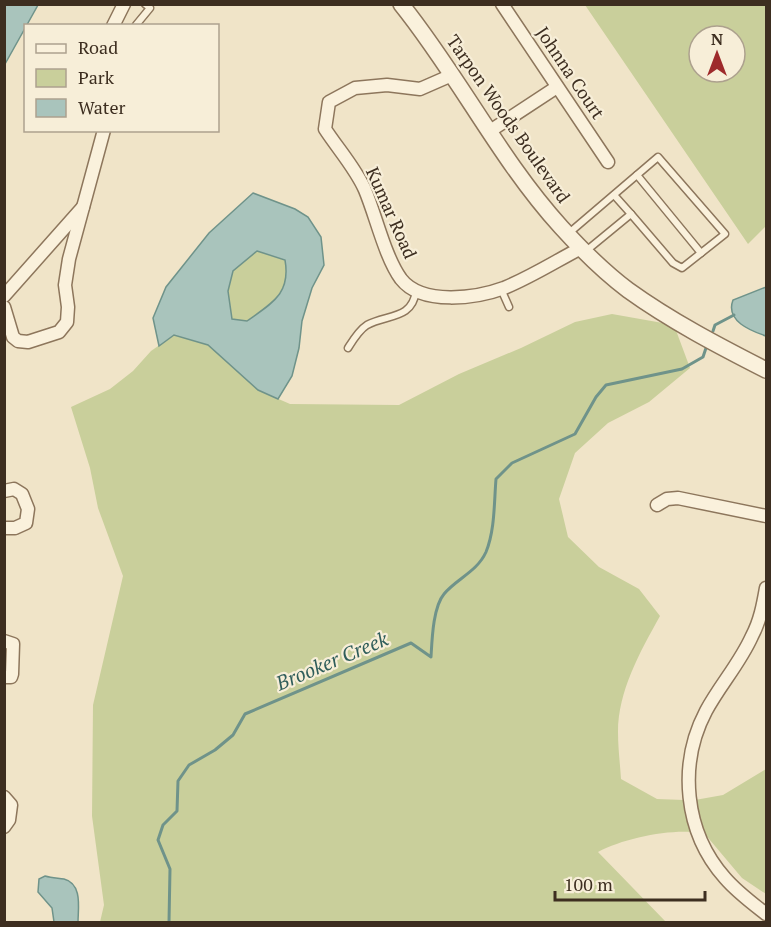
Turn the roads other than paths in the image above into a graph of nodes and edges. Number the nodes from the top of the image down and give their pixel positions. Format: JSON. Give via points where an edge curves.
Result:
{"nodes":[{"id":1,"x":124,"y":4,"type":"edge"},
{"id":2,"x":401,"y":4,"type":"edge"},
{"id":3,"x":502,"y":4,"type":"edge"},
{"id":4,"x":149,"y":6,"type":"edge"},
{"id":5,"x":114,"y":24,"type":"edge"},
{"id":6,"x":137,"y":24,"type":"edge"},
{"id":7,"x":452,"y":75,"type":"junction"},
{"id":8,"x":557,"y":87,"type":"junction"},
{"id":9,"x":490,"y":131,"type":"junction"},
{"id":10,"x":103,"y":132,"type":"edge"},
{"id":11,"x":608,"y":162,"type":"dead end"},
{"id":12,"x":637,"y":175,"type":"junction"},
{"id":13,"x":614,"y":195,"type":"junction"},
{"id":14,"x":83,"y":207,"type":"junction"},
{"id":15,"x":631,"y":214,"type":"junction"},
{"id":16,"x":568,"y":234,"type":"junction"},
{"id":17,"x":584,"y":250,"type":"junction"},
{"id":18,"x":701,"y":253,"type":"junction"},
{"id":19,"x":501,"y":288,"type":"junction"},
{"id":20,"x":416,"y":291,"type":"junction"},
{"id":21,"x":4,"y":296,"type":"edge"},
{"id":22,"x":4,"y":307,"type":"edge"},
{"id":23,"x":509,"y":307,"type":"dead end"},
{"id":24,"x":348,"y":348,"type":"dead end"},
{"id":25,"x":766,"y":370,"type":"edge"},
{"id":26,"x":4,"y":491,"type":"edge"},
{"id":27,"x":657,"y":505,"type":"dead end"},
{"id":28,"x":766,"y":516,"type":"edge"},
{"id":29,"x":4,"y":528,"type":"edge"},
{"id":30,"x":766,"y":588,"type":"edge"},
{"id":31,"x":4,"y":641,"type":"edge"},
{"id":32,"x":4,"y":678,"type":"edge"},
{"id":33,"x":4,"y":797,"type":"edge"},
{"id":34,"x":4,"y":827,"type":"edge"},
{"id":35,"x":766,"y":914,"type":"edge"}],
"edges":[{"from":1,"to":5,"type":"street"},
{"from":2,"to":7,"type":"street","name":"Tarpon Woods Boulevard"},
{"from":3,"to":8,"type":"street","name":"Johnna Court"},
{"from":4,"to":6,"type":"lane"},
{"from":7,"to":9,"type":"street","name":"Tarpon Woods Boulevard"},
{"from":7,"to":20,"type":"street","name":"Kumar Road","via":[[420,89],[387,85],[355,88],[329,102],[326,129],[364,188],[402,280]]},
{"from":8,"to":9,"type":"street"},
{"from":8,"to":11,"type":"street","name":"Johnna Court"},
{"from":9,"to":16,"type":"street","name":"Tarpon Woods Boulevard"},
{"from":10,"to":14,"type":"street"},
{"from":12,"to":13,"type":"lane"},
{"from":12,"to":18,"type":"lane"},
{"from":12,"to":18,"type":"lane","via":[[658,157],[725,234]]},
{"from":13,"to":15,"type":"lane"},
{"from":13,"to":16,"type":"lane"},
{"from":14,"to":21,"type":"street"},
{"from":14,"to":22,"type":"street","via":[[65,285],[67,321],[59,332],[28,342],[18,341],[13,337]]},
{"from":15,"to":17,"type":"lane"},
{"from":15,"to":18,"type":"lane","via":[[673,263],[682,268]]},
{"from":16,"to":17,"type":"street","name":"Tarpon Woods Boulevard"},
{"from":17,"to":19,"type":"street"},
{"from":17,"to":25,"type":"street","name":"Tarpon Woods Boulevard","via":[[626,288],[661,312]]},
{"from":19,"to":20,"type":"street","via":[[469,297],[433,296]]},
{"from":19,"to":23,"type":"lane"},
{"from":20,"to":24,"type":"lane","via":[[412,305],[401,314],[367,325]]},
{"from":26,"to":29,"type":"street","via":[[14,489],[22,494],[28,509],[26,523]]},
{"from":27,"to":28,"type":"street","via":[[678,498]]},
{"from":30,"to":35,"type":"street","via":[[751,639],[696,734],[688,780],[692,815],[703,845],[724,877]]},
{"from":31,"to":32,"type":"street","via":[[14,648],[12,674]]},
{"from":33,"to":34,"type":"street","via":[[11,805]]}]}
